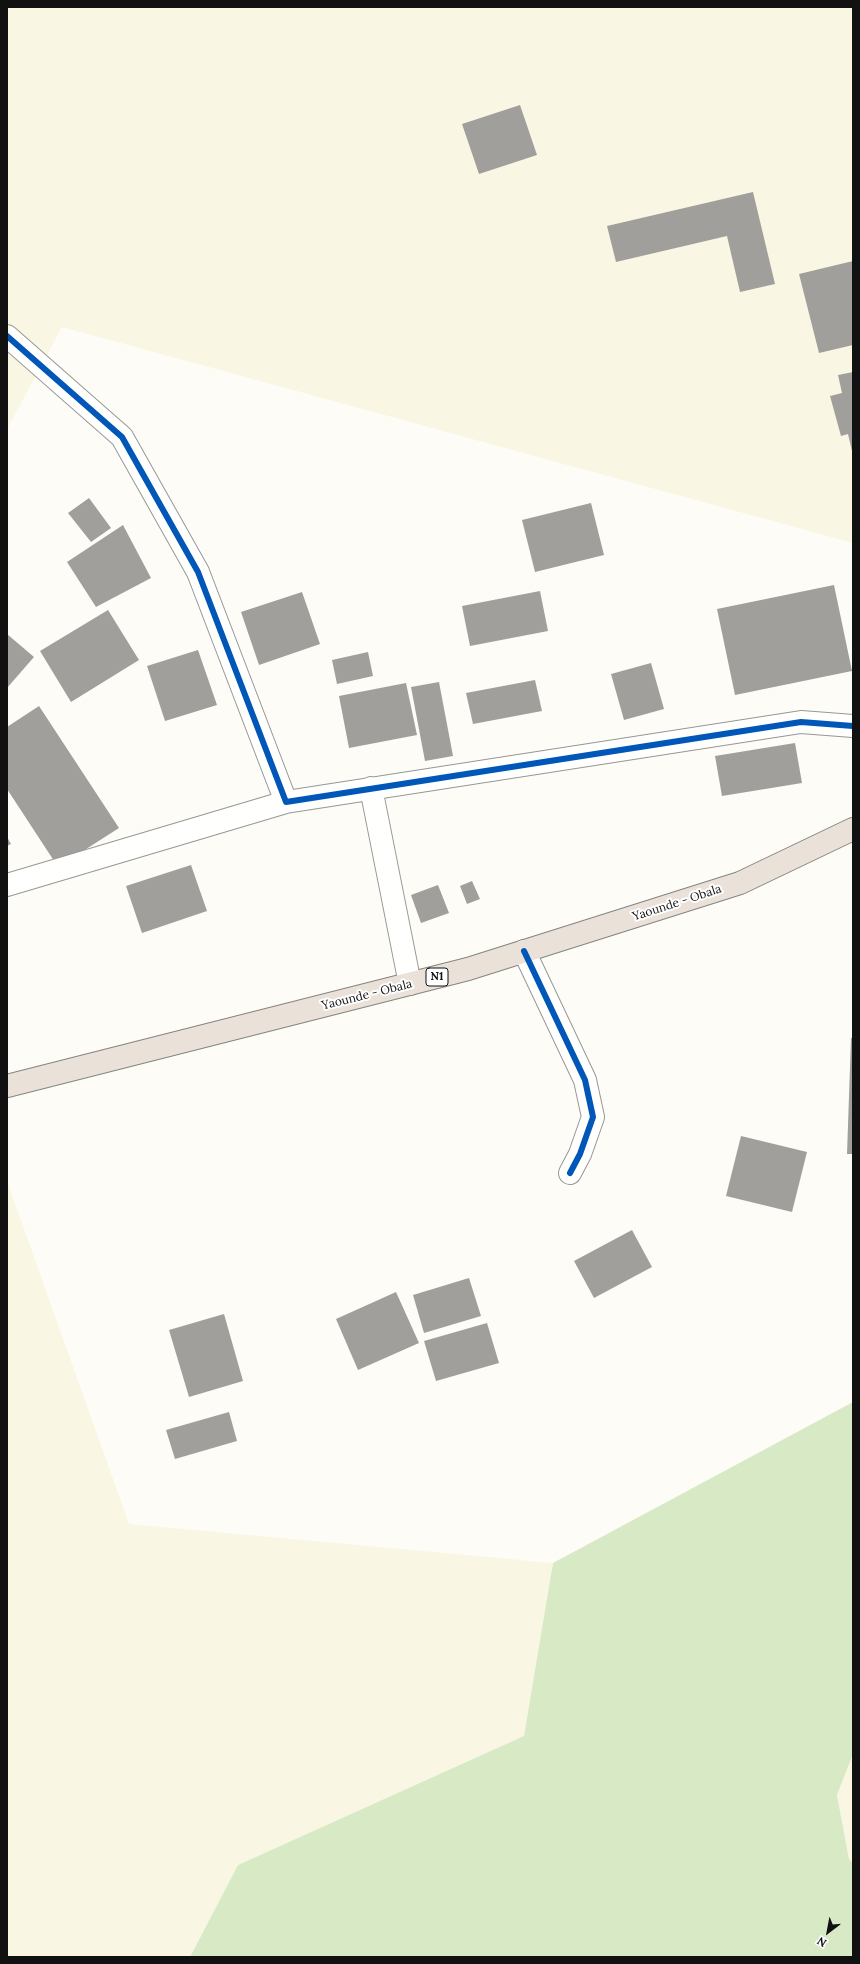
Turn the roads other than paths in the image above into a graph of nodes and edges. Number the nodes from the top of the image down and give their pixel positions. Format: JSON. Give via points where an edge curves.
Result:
{"nodes":[{"id":1,"x":7,"y":336,"type":"edge"},
{"id":2,"x":853,"y":726,"type":"edge"},
{"id":3,"x":371,"y":788,"type":"junction"},
{"id":4,"x":286,"y":802,"type":"junction"},
{"id":5,"x":853,"y":829,"type":"edge"},
{"id":6,"x":7,"y":885,"type":"edge"},
{"id":7,"x":524,"y":951,"type":"junction"},
{"id":8,"x":410,"y":984,"type":"junction"},
{"id":9,"x":7,"y":1086,"type":"edge"},
{"id":10,"x":570,"y":1173,"type":"dead end"}],
"edges":[{"from":1,"to":4,"type":"street","via":[[122,437],[198,572]]},
{"from":2,"to":3,"type":"street","via":[[801,722]]},
{"from":3,"to":4,"type":"street"},
{"from":3,"to":8,"type":"street"},
{"from":4,"to":6,"type":"street"},
{"from":5,"to":7,"type":"highway","name":"Yaounde - Obala","number":"N1","via":[[740,883]]},
{"from":7,"to":8,"type":"highway","name":"Yaounde - Obala","number":"N1"},
{"from":7,"to":10,"type":"street","via":[[587,1087],[593,1117],[580,1154]]},
{"from":8,"to":9,"type":"highway","name":"Yaounde - Obala","number":"N1"}]}
